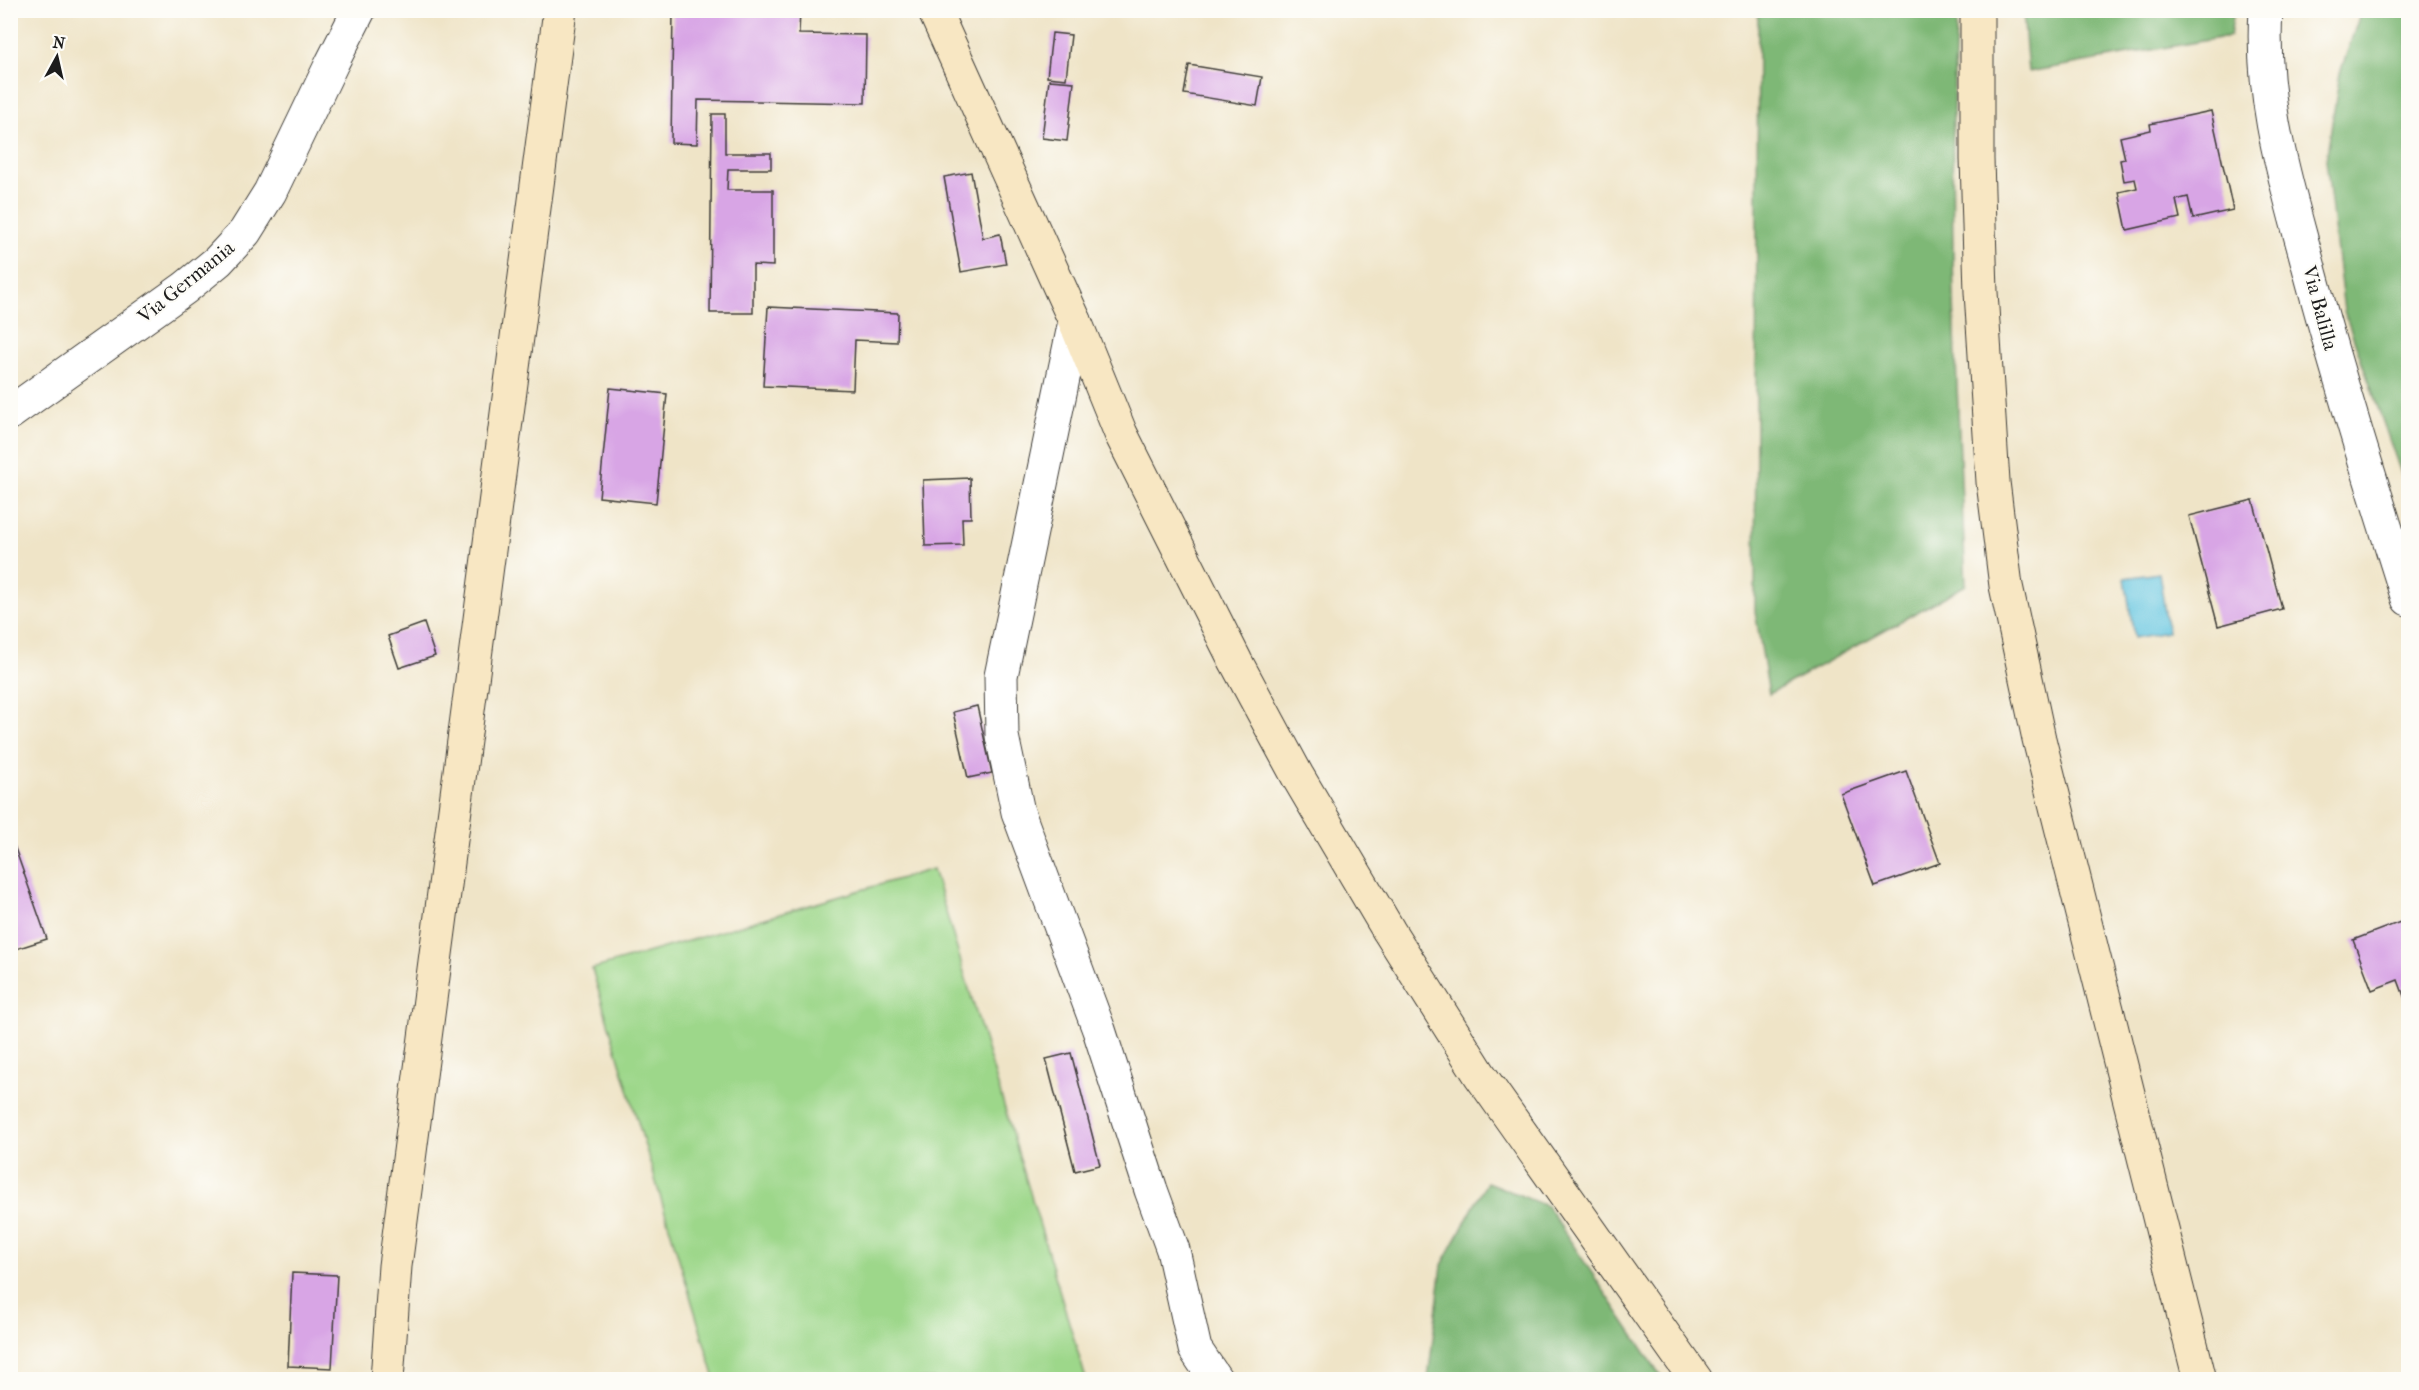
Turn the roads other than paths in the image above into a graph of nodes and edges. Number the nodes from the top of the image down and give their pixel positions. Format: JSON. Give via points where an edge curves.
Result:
{"nodes":[{"id":1,"x":359,"y":10,"type":"edge"},
{"id":2,"x":560,"y":10,"type":"edge"},
{"id":3,"x":934,"y":10,"type":"edge"},
{"id":4,"x":1977,"y":10,"type":"edge"},
{"id":5,"x":2266,"y":10,"type":"edge"},
{"id":6,"x":1075,"y":321,"type":"junction"},
{"id":7,"x":10,"y":413,"type":"edge"},
{"id":8,"x":2409,"y":599,"type":"edge"},
{"id":9,"x":387,"y":1380,"type":"edge"},
{"id":10,"x":1216,"y":1380,"type":"edge"},
{"id":11,"x":1696,"y":1380,"type":"edge"},
{"id":12,"x":2200,"y":1380,"type":"edge"}],
"edges":[{"from":1,"to":7,"type":"street","name":"Via Germania","via":[[270,192],[246,232],[185,288]]},
{"from":2,"to":9,"type":"street","via":[[394,1266]]},
{"from":3,"to":6,"type":"street"},
{"from":4,"to":12,"type":"street","via":[[1981,292],[1989,446],[2006,586],[2037,728]]},
{"from":5,"to":8,"type":"street","name":"Via Balilla","via":[[2266,78],[2276,143],[2340,381]]},
{"from":6,"to":10,"type":"street","via":[[1001,676],[1002,736],[1018,812],[1099,1030],[1173,1250],[1195,1349]]},
{"from":6,"to":11,"type":"street","via":[[1121,434],[1236,662],[1333,839],[1480,1074]]}]}
